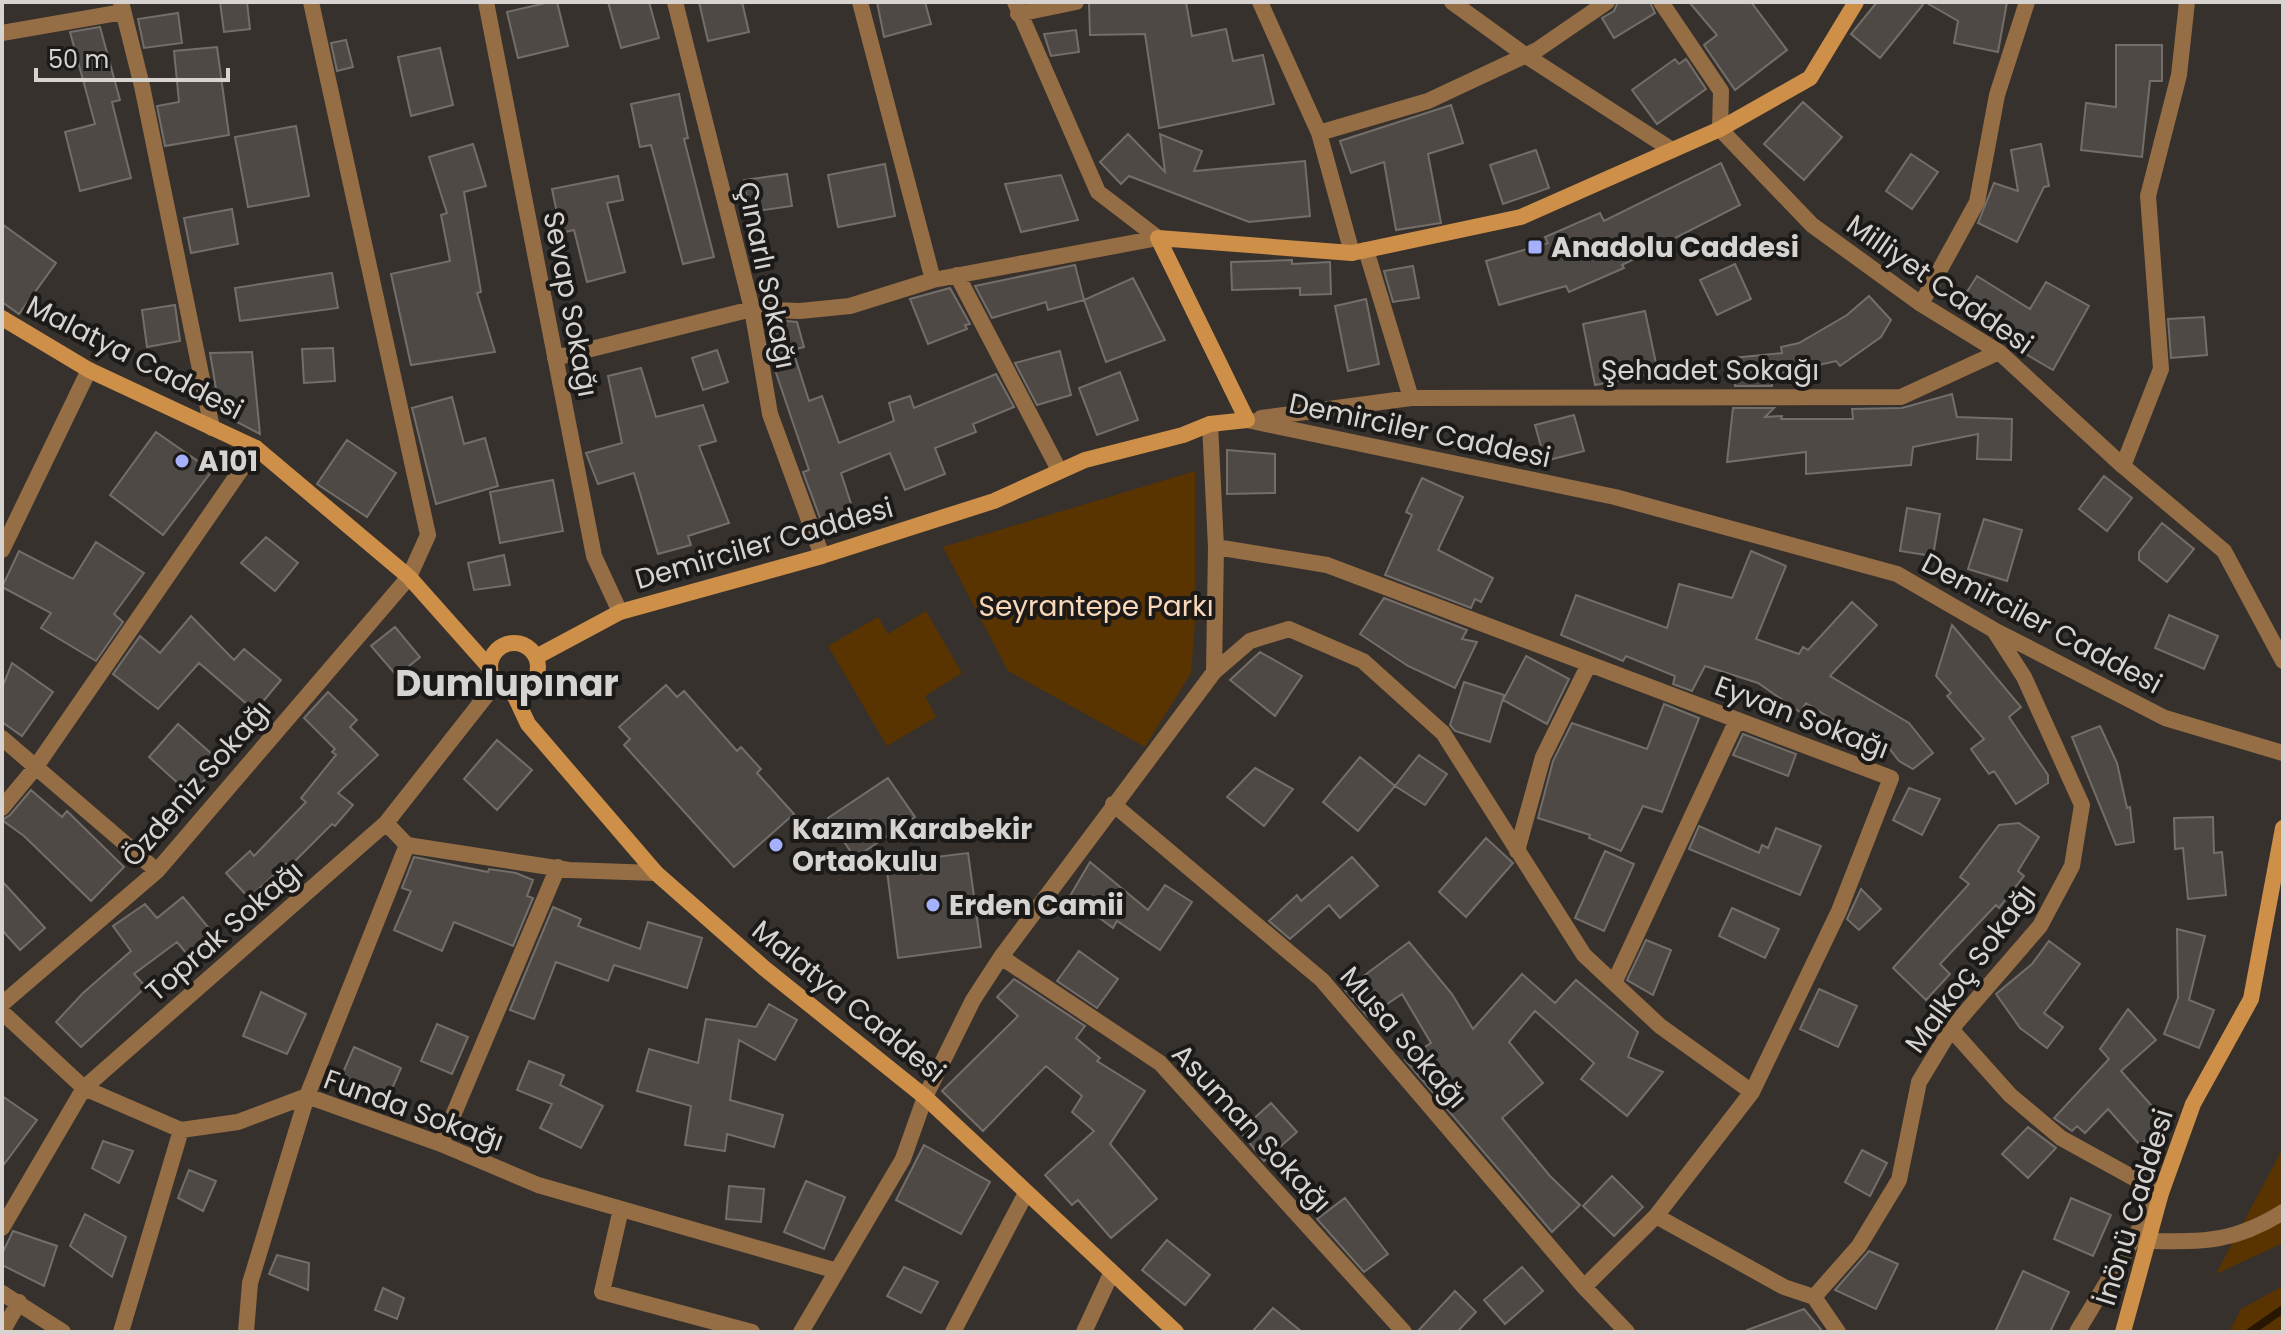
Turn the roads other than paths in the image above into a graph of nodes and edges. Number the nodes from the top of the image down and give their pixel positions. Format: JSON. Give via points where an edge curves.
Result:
{"nodes":[{"id":1,"x":311,"y":2,"type":"edge"},
{"id":2,"x":486,"y":2,"type":"edge"},
{"id":3,"x":675,"y":2,"type":"edge"},
{"id":4,"x":860,"y":2,"type":"edge"},
{"id":5,"x":1076,"y":2,"type":"edge"},
{"id":6,"x":1260,"y":2,"type":"edge"},
{"id":7,"x":1452,"y":2,"type":"edge"},
{"id":8,"x":1607,"y":2,"type":"edge"},
{"id":9,"x":1661,"y":2,"type":"edge"},
{"id":10,"x":1856,"y":2,"type":"edge"},
{"id":11,"x":2027,"y":2,"type":"edge"},
{"id":12,"x":2187,"y":2,"type":"edge"},
{"id":13,"x":122,"y":7,"type":"edge"},
{"id":14,"x":1017,"y":8,"type":"edge"},
{"id":15,"x":2,"y":33,"type":"edge"},
{"id":16,"x":1525,"y":55,"type":"junction"},
{"id":17,"x":1720,"y":129,"type":"junction"},
{"id":18,"x":1319,"y":133,"type":"junction"},
{"id":19,"x":1672,"y":150,"type":"junction"},
{"id":20,"x":1158,"y":238,"type":"junction"},
{"id":21,"x":1359,"y":252,"type":"junction"},
{"id":22,"x":957,"y":275,"type":"junction"},
{"id":23,"x":933,"y":280,"type":"junction"},
{"id":24,"x":1921,"y":304,"type":"junction"},
{"id":25,"x":752,"y":309,"type":"junction"},
{"id":26,"x":2,"y":318,"type":"edge"},
{"id":27,"x":1999,"y":352,"type":"junction"},
{"id":28,"x":555,"y":358,"type":"junction"},
{"id":29,"x":89,"y":370,"type":"junction"},
{"id":30,"x":1411,"y":398,"type":"junction"},
{"id":31,"x":1247,"y":420,"type":"junction"},
{"id":32,"x":1210,"y":424,"type":"junction"},
{"id":33,"x":212,"y":428,"type":"junction"},
{"id":34,"x":256,"y":448,"type":"junction"},
{"id":35,"x":2123,"y":466,"type":"junction"},
{"id":36,"x":1059,"y":470,"type":"junction"},
{"id":37,"x":1216,"y":547,"type":"junction"},
{"id":38,"x":2,"y":550,"type":"edge"},
{"id":39,"x":822,"y":556,"type":"junction"},
{"id":40,"x":409,"y":577,"type":"junction"},
{"id":41,"x":620,"y":612,"type":"junction"},
{"id":42,"x":1994,"y":630,"type":"junction"},
{"id":43,"x":536,"y":657,"type":"junction"},
{"id":44,"x":2283,"y":661,"type":"edge"},
{"id":45,"x":1589,"y":664,"type":"junction"},
{"id":46,"x":1214,"y":672,"type":"junction"},
{"id":47,"x":494,"y":675,"type":"junction"},
{"id":48,"x":512,"y":690,"type":"junction"},
{"id":49,"x":1737,"y":720,"type":"junction"},
{"id":50,"x":2,"y":738,"type":"edge"},
{"id":51,"x":2283,"y":753,"type":"edge"},
{"id":52,"x":35,"y":768,"type":"junction"},
{"id":53,"x":1113,"y":804,"type":"junction"},
{"id":54,"x":2,"y":808,"type":"edge"},
{"id":55,"x":386,"y":823,"type":"junction"},
{"id":56,"x":2283,"y":828,"type":"edge"},
{"id":57,"x":407,"y":845,"type":"junction"},
{"id":58,"x":1517,"y":851,"type":"junction"},
{"id":59,"x":558,"y":867,"type":"junction"},
{"id":60,"x":157,"y":871,"type":"junction"},
{"id":61,"x":656,"y":873,"type":"junction"},
{"id":62,"x":1001,"y":957,"type":"junction"},
{"id":63,"x":1614,"y":983,"type":"junction"},
{"id":64,"x":2,"y":1004,"type":"edge"},
{"id":65,"x":2,"y":1012,"type":"edge"},
{"id":66,"x":1951,"y":1029,"type":"junction"},
{"id":67,"x":84,"y":1088,"type":"junction"},
{"id":68,"x":1752,"y":1092,"type":"junction"},
{"id":69,"x":307,"y":1096,"type":"junction"},
{"id":70,"x":925,"y":1097,"type":"junction"},
{"id":71,"x":181,"y":1130,"type":"junction"},
{"id":72,"x":441,"y":1144,"type":"junction"},
{"id":73,"x":1026,"y":1193,"type":"junction"},
{"id":74,"x":2161,"y":1193,"type":"junction"},
{"id":75,"x":621,"y":1209,"type":"junction"},
{"id":76,"x":2283,"y":1212,"type":"edge"},
{"id":77,"x":1656,"y":1216,"type":"junction"},
{"id":78,"x":2,"y":1228,"type":"edge"},
{"id":79,"x":2151,"y":1241,"type":"junction"},
{"id":80,"x":837,"y":1271,"type":"junction"},
{"id":81,"x":1111,"y":1274,"type":"junction"},
{"id":82,"x":1584,"y":1287,"type":"junction"},
{"id":83,"x":2,"y":1293,"type":"edge"},
{"id":84,"x":1814,"y":1297,"type":"junction"},
{"id":85,"x":19,"y":1302,"type":"junction"},
{"id":86,"x":2,"y":1332,"type":"edge"},
{"id":87,"x":63,"y":1332,"type":"edge"},
{"id":88,"x":121,"y":1332,"type":"edge"},
{"id":89,"x":246,"y":1332,"type":"edge"},
{"id":90,"x":752,"y":1332,"type":"edge"},
{"id":91,"x":801,"y":1332,"type":"edge"},
{"id":92,"x":953,"y":1332,"type":"edge"},
{"id":93,"x":1084,"y":1332,"type":"edge"},
{"id":94,"x":1176,"y":1332,"type":"edge"},
{"id":95,"x":1404,"y":1332,"type":"edge"},
{"id":96,"x":1627,"y":1332,"type":"edge"},
{"id":97,"x":1838,"y":1332,"type":"edge"},
{"id":98,"x":2077,"y":1332,"type":"edge"},
{"id":99,"x":2123,"y":1332,"type":"edge"}],
"edges":[{"from":1,"to":40,"type":"street","name":"Özdeniz Sokağı","via":[[428,535]]},
{"from":2,"to":28,"type":"street","name":"Sevap Sokağı"},
{"from":3,"to":25,"type":"street","name":"Çınarlı Sokağı"},
{"from":4,"to":23,"type":"street"},
{"from":5,"to":14,"type":"street"},
{"from":6,"to":18,"type":"street"},
{"from":7,"to":16,"type":"street"},
{"from":8,"to":16,"type":"street"},
{"from":9,"to":17,"type":"street","via":[[1721,91]]},
{"from":10,"to":17,"type":"street","via":[[1810,78]]},
{"from":11,"to":24,"type":"street","via":[[1997,95],[1977,202]]},
{"from":12,"to":35,"type":"street","via":[[2179,75],[2148,196],[2161,369]]},
{"from":13,"to":15,"type":"street"},
{"from":13,"to":33,"type":"street"},
{"from":14,"to":20,"type":"street","via":[[1098,192]]},
{"from":16,"to":18,"type":"street","via":[[1428,101]]},
{"from":16,"to":19,"type":"street"},
{"from":17,"to":19,"type":"street"},
{"from":17,"to":24,"type":"street","name":"Milliyet Caddesi","via":[[1812,225]]},
{"from":18,"to":21,"type":"street"},
{"from":19,"to":21,"type":"street","via":[[1521,217]]},
{"from":20,"to":21,"type":"street"},
{"from":20,"to":22,"type":"street"},
{"from":20,"to":31,"type":"street"},
{"from":21,"to":30,"type":"street"},
{"from":22,"to":23,"type":"street"},
{"from":22,"to":36,"type":"street"},
{"from":23,"to":25,"type":"street","via":[[850,306]]},
{"from":24,"to":27,"type":"street","name":"Milliyet Caddesi"},
{"from":25,"to":28,"type":"street"},
{"from":25,"to":39,"type":"street","name":"Çınarlı Sokağı","via":[[770,414]]},
{"from":26,"to":29,"type":"street","name":"Malatya Caddesi"},
{"from":27,"to":30,"type":"street","name":"Şehadet Sokağı","via":[[1901,397]]},
{"from":27,"to":35,"type":"street","name":"Milliyet Caddesi"},
{"from":28,"to":41,"type":"street","name":"Sevap Sokağı","via":[[594,556]]},
{"from":29,"to":33,"type":"street","name":"Malatya Caddesi"},
{"from":29,"to":38,"type":"street"},
{"from":30,"to":31,"type":"street","name":"Şehadet Sokağı"},
{"from":31,"to":32,"type":"street","name":"Demirciler Caddesi"},
{"from":31,"to":42,"type":"street","name":"Demirciler Caddesi","via":[[1615,497],[1897,574]]},
{"from":32,"to":36,"type":"street","name":"Demirciler Caddesi"},
{"from":32,"to":37,"type":"street"},
{"from":33,"to":34,"type":"street","name":"Malatya Caddesi"},
{"from":34,"to":40,"type":"street","name":"Malatya Caddesi"},
{"from":34,"to":52,"type":"street"},
{"from":35,"to":44,"type":"street","name":"Milliyet Caddesi","via":[[2224,551]]},
{"from":36,"to":39,"type":"street","name":"Demirciler Caddesi","via":[[994,501]]},
{"from":37,"to":45,"type":"street","name":"Eyvan Sokağı","via":[[1327,565]]},
{"from":37,"to":46,"type":"street"},
{"from":39,"to":41,"type":"street","name":"Demirciler Caddesi"},
{"from":40,"to":47,"type":"street","name":"Malatya Caddesi"},
{"from":40,"to":60,"type":"street","name":"Özdeniz Sokağı"},
{"from":41,"to":43,"type":"street","name":"Demirciler Caddesi"},
{"from":42,"to":51,"type":"street","name":"Demirciler Caddesi","via":[[2165,718]]},
{"from":42,"to":66,"type":"street","name":"Malkoç Sokağı","via":[[2024,677],[2082,805],[2072,866],[2040,926]]},
{"from":43,"to":47,"type":"street","via":[[526,646],[512,643],[494,655]]},
{"from":43,"to":48,"type":"street","via":[[533,681]]},
{"from":45,"to":49,"type":"street","name":"Eyvan Sokağı"},
{"from":45,"to":58,"type":"street","via":[[1543,757]]},
{"from":46,"to":53,"type":"street"},
{"from":46,"to":58,"type":"street","via":[[1250,641],[1289,629],[1363,661],[1443,733]]},
{"from":47,"to":48,"type":"street"},
{"from":47,"to":55,"type":"street","name":"Toprak Sokağı"},
{"from":48,"to":61,"type":"street","name":"Malatya Caddesi","via":[[528,724]]},
{"from":49,"to":63,"type":"street"},
{"from":49,"to":68,"type":"street","name":"Eyvan Sokağı","via":[[1891,778],[1839,911]]},
{"from":50,"to":52,"type":"street"},
{"from":52,"to":54,"type":"street"},
{"from":52,"to":60,"type":"street"},
{"from":53,"to":62,"type":"street"},
{"from":53,"to":82,"type":"street","name":"Musa Sokağı","via":[[1322,980]]},
{"from":55,"to":57,"type":"street"},
{"from":55,"to":67,"type":"street","name":"Toprak Sokağı"},
{"from":56,"to":74,"type":"street","name":"İnönü Caddesi","via":[[2251,999],[2193,1104]]},
{"from":57,"to":59,"type":"street"},
{"from":57,"to":69,"type":"street"},
{"from":58,"to":63,"type":"street","via":[[1584,955]]},
{"from":59,"to":61,"type":"street"},
{"from":59,"to":72,"type":"street"},
{"from":60,"to":64,"type":"street","name":"Özdeniz Sokağı"},
{"from":61,"to":70,"type":"street","name":"Malatya Caddesi"},
{"from":62,"to":70,"type":"street","via":[[973,1000]]},
{"from":62,"to":95,"type":"street","name":"Asuman Sokağı","via":[[1160,1063]]},
{"from":63,"to":68,"type":"street","via":[[1660,1026]]},
{"from":65,"to":67,"type":"street"},
{"from":66,"to":74,"type":"street","via":[[2010,1095],[2061,1138]]},
{"from":66,"to":84,"type":"street","name":"Malkoç Sokağı","via":[[1919,1082],[1899,1180],[1859,1246]]},
{"from":67,"to":71,"type":"street"},
{"from":67,"to":78,"type":"street","name":"Toprak Sokağı"},
{"from":68,"to":77,"type":"street","name":"Eyvan Sokağı"},
{"from":69,"to":71,"type":"street","name":"Funda Sokağı","via":[[238,1122]]},
{"from":69,"to":72,"type":"street","name":"Funda Sokağı"},
{"from":69,"to":89,"type":"street","via":[[250,1283]]},
{"from":70,"to":73,"type":"street","name":"Malatya Caddesi"},
{"from":70,"to":80,"type":"street","via":[[903,1159]]},
{"from":71,"to":88,"type":"street"},
{"from":72,"to":75,"type":"street","name":"Funda Sokağı","via":[[538,1185]]},
{"from":73,"to":81,"type":"street","name":"Malatya Caddesi"},
{"from":73,"to":92,"type":"street"},
{"from":74,"to":79,"type":"street","name":"İnönü Caddesi"},
{"from":74,"to":98,"type":"street"},
{"from":75,"to":80,"type":"street","name":"Funda Sokağı"},
{"from":75,"to":90,"type":"street","via":[[602,1292]]},
{"from":76,"to":79,"type":"street","via":[[2234,1237]]},
{"from":77,"to":82,"type":"street","name":"Eyvan Sokağı"},
{"from":77,"to":84,"type":"street","via":[[1784,1287]]},
{"from":79,"to":99,"type":"street","name":"İnönü Caddesi"},
{"from":80,"to":91,"type":"street"},
{"from":81,"to":93,"type":"street"},
{"from":81,"to":94,"type":"street","name":"Malatya Caddesi"},
{"from":82,"to":96,"type":"street","name":"Musa Sokağı"},
{"from":83,"to":85,"type":"street"},
{"from":84,"to":97,"type":"street"},
{"from":85,"to":86,"type":"street"},
{"from":85,"to":87,"type":"street"}]}
